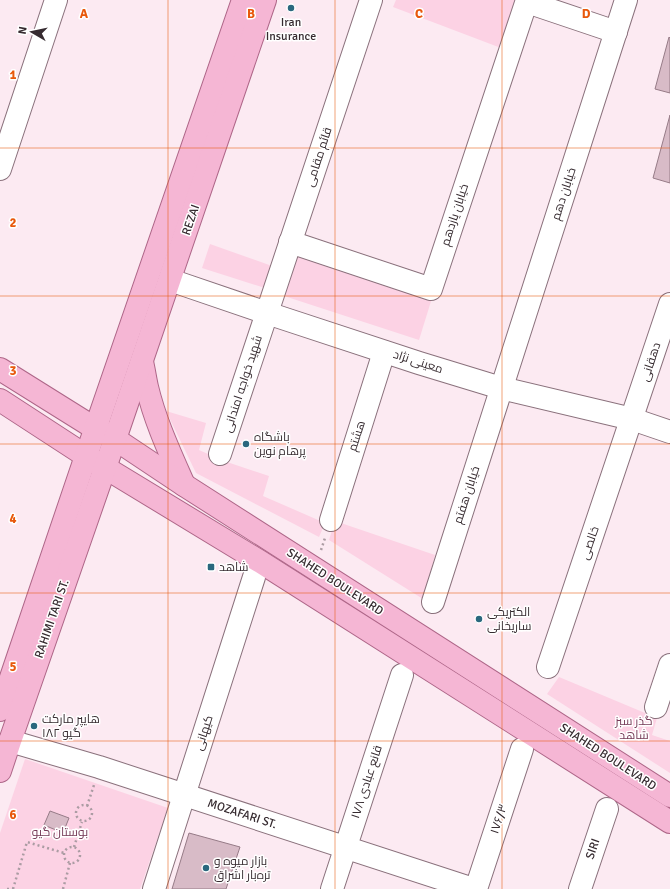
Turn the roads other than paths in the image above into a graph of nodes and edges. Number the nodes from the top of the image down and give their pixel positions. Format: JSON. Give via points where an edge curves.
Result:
{"nodes":[{"id":1,"x":56,"y":0,"type":"edge"},
{"id":2,"x":243,"y":0,"type":"edge"},
{"id":3,"x":265,"y":0,"type":"edge"},
{"id":4,"x":371,"y":0,"type":"edge"},
{"id":5,"x":626,"y":0,"type":"edge"},
{"id":6,"x":527,"y":1,"type":"edge"},
{"id":7,"x":616,"y":32,"type":"junction"},
{"id":8,"x":0,"y":169,"type":"edge"},
{"id":9,"x":290,"y":242,"type":"junction"},
{"id":10,"x":170,"y":280,"type":"junction"},
{"id":11,"x":670,"y":304,"type":"edge"},
{"id":12,"x":267,"y":313,"type":"junction"},
{"id":13,"x":384,"y":352,"type":"junction"},
{"id":14,"x":142,"y":360,"type":"junction"},
{"id":15,"x":0,"y":369,"type":"edge"},
{"id":16,"x":501,"y":388,"type":"junction"},
{"id":17,"x":0,"y":400,"type":"edge"},
{"id":18,"x":632,"y":419,"type":"junction"},
{"id":19,"x":96,"y":429,"type":"junction"},
{"id":20,"x":670,"y":432,"type":"edge"},
{"id":21,"x":115,"y":439,"type":"junction"},
{"id":22,"x":220,"y":454,"type":"dead end"},
{"id":23,"x":86,"y":456,"type":"junction"},
{"id":24,"x":106,"y":467,"type":"junction"},
{"id":25,"x":184,"y":485,"type":"junction"},
{"id":26,"x":330,"y":520,"type":"dead end"},
{"id":27,"x":254,"y":577,"type":"dead end"},
{"id":28,"x":433,"y":602,"type":"dead end"},
{"id":29,"x":670,"y":665,"type":"edge"},
{"id":30,"x":548,"y":667,"type":"dead end"},
{"id":31,"x":402,"y":675,"type":"dead end"},
{"id":32,"x":656,"y":707,"type":"dead end"},
{"id":33,"x":0,"y":710,"type":"edge"},
{"id":34,"x":5,"y":739,"type":"edge"},
{"id":35,"x":522,"y":749,"type":"dead end"},
{"id":36,"x":0,"y":771,"type":"edge"},
{"id":37,"x":184,"y":795,"type":"junction"},
{"id":38,"x":670,"y":796,"type":"edge"},
{"id":39,"x":607,"y":809,"type":"dead end"},
{"id":40,"x":670,"y":822,"type":"edge"},
{"id":41,"x":345,"y":847,"type":"junction"},
{"id":42,"x":154,"y":889,"type":"edge"},
{"id":43,"x":332,"y":889,"type":"edge"},
{"id":44,"x":475,"y":889,"type":"edge"},
{"id":45,"x":580,"y":889,"type":"edge"}],
"edges":[{"from":1,"to":8,"type":"street"},
{"from":2,"to":19,"type":"main road","name":"REZAI"},
{"from":3,"to":10,"type":"main road","name":"REZAI"},
{"from":4,"to":9,"type":"street","name":"قائم مقامی"},
{"from":5,"to":7,"type":"street","name":"خیابان دهم"},
{"from":6,"to":7,"type":"street"},
{"from":6,"to":9,"type":"street","name":"خیابان یازدهم","via":[[431,289]]},
{"from":7,"to":16,"type":"street","name":"خیابان دهم"},
{"from":9,"to":12,"type":"street","name":"قائم مقامی"},
{"from":10,"to":12,"type":"street","name":"معینی نژاد"},
{"from":10,"to":14,"type":"main road","name":"REZAI"},
{"from":11,"to":18,"type":"street","name":"دهقانی"},
{"from":12,"to":13,"type":"street","name":"معینی نژاد"},
{"from":12,"to":22,"type":"street","name":"شهید خواجه امندانی"},
{"from":13,"to":16,"type":"street","name":"معینی نژاد"},
{"from":13,"to":26,"type":"street","name":"هشتم"},
{"from":14,"to":21,"type":"main road","name":"REZAI"},
{"from":14,"to":25,"type":"main road","via":[[154,413]]},
{"from":15,"to":19,"type":"main road","name":"SHAHED BOULEVARD"},
{"from":16,"to":18,"type":"street","name":"معینی نژاد"},
{"from":16,"to":28,"type":"street","name":"خیابان هفتم"},
{"from":17,"to":23,"type":"main road","name":"SHAHED BOULEVARD"},
{"from":18,"to":20,"type":"street","name":"معینی نژاد"},
{"from":18,"to":30,"type":"street","name":"خالصی"},
{"from":19,"to":21,"type":"main road","name":"SHAHED BOULEVARD"},
{"from":19,"to":23,"type":"main road","name":"REZAI"},
{"from":21,"to":24,"type":"main road","name":"RAHIMI TARI ST."},
{"from":21,"to":25,"type":"main road","name":"SHAHED BOULEVARD"},
{"from":23,"to":24,"type":"main road","name":"SHAHED BOULEVARD"},
{"from":23,"to":33,"type":"main road","name":"RAHIMI TARI ST."},
{"from":24,"to":34,"type":"main road","name":"RAHIMI TARI ST."},
{"from":24,"to":40,"type":"main road","name":"SHAHED BOULEVARD"},
{"from":25,"to":38,"type":"main road","name":"SHAHED BOULEVARD"},
{"from":27,"to":37,"type":"street","name":"کیهانی"},
{"from":29,"to":32,"type":"street"},
{"from":31,"to":41,"type":"street","name":"قانع عبادی ۱۷۸"},
{"from":34,"to":36,"type":"main road","name":"RAHIMI TARI ST."},
{"from":34,"to":37,"type":"street","name":"MOZAFARI ST."},
{"from":35,"to":44,"type":"street","name":"۱۷۶/۳"},
{"from":37,"to":41,"type":"street","name":"MOZAFARI ST."},
{"from":37,"to":42,"type":"street","name":"کیهانی"},
{"from":39,"to":45,"type":"street","name":"SIRI"},
{"from":41,"to":43,"type":"street","name":"قانع عبادی ۱۷۸"},
{"from":41,"to":44,"type":"street","name":"MOZAFARI ST."}]}
